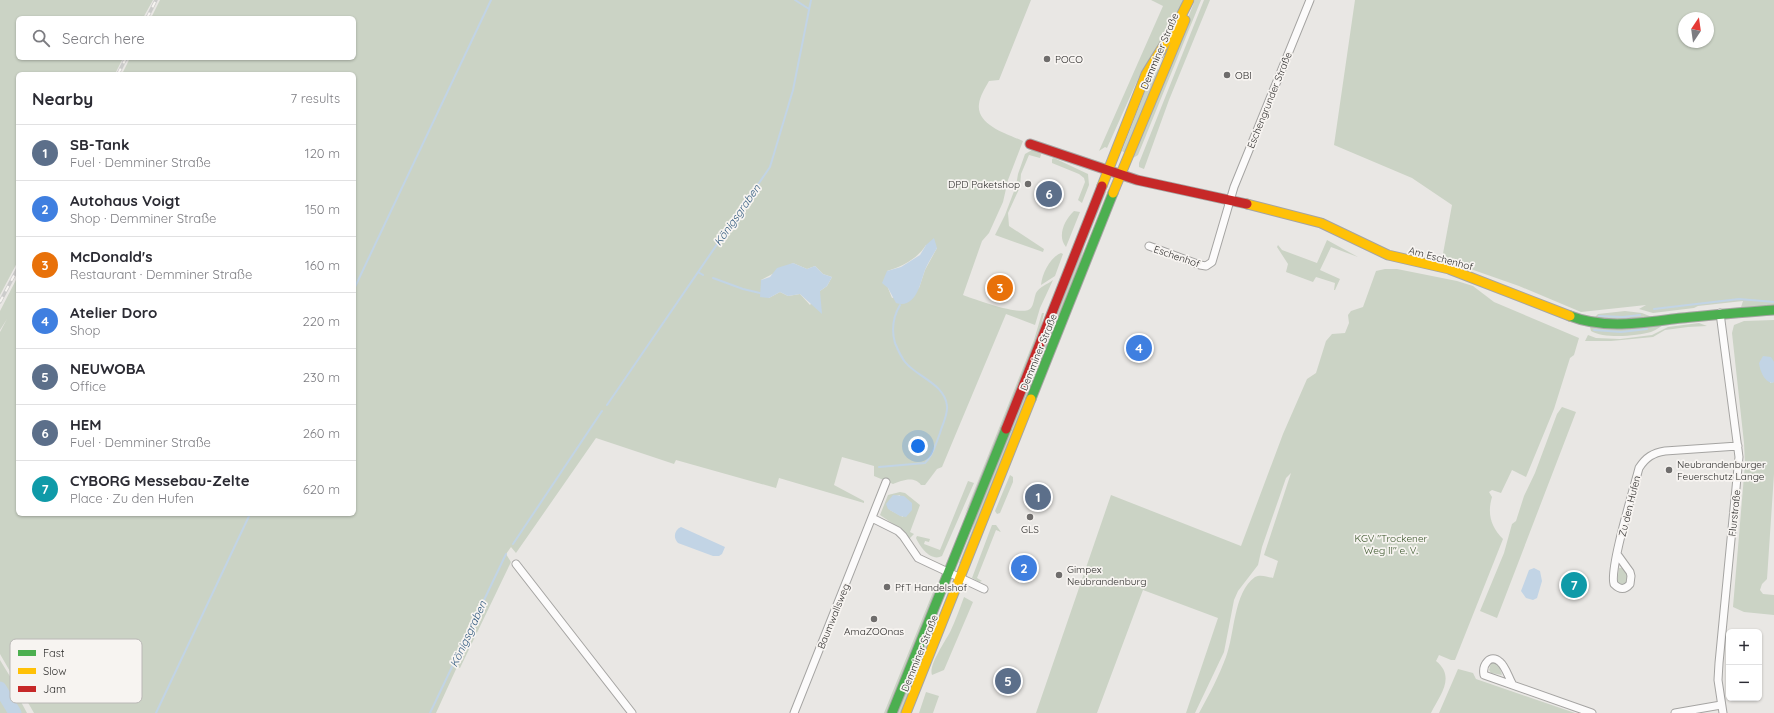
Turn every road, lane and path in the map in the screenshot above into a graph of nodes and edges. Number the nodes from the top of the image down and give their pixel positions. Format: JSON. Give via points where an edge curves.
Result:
{"nodes":[{"id":1,"x":1189,"y":0,"type":"edge"},
{"id":2,"x":1193,"y":0,"type":"edge"},
{"id":3,"x":1310,"y":0,"type":"edge"},
{"id":4,"x":1030,"y":144,"type":"dead end"},
{"id":5,"x":1107,"y":170,"type":"junction"},
{"id":6,"x":1121,"y":174,"type":"junction"},
{"id":7,"x":1231,"y":200,"type":"junction"},
{"id":8,"x":1149,"y":246,"type":"dead end"},
{"id":9,"x":1774,"y":310,"type":"edge"},
{"id":10,"x":1720,"y":313,"type":"junction"},
{"id":11,"x":1738,"y":446,"type":"junction"},
{"id":12,"x":886,"y":482,"type":"dead end"},
{"id":13,"x":872,"y":518,"type":"junction"},
{"id":14,"x":1618,"y":554,"type":"dead end"},
{"id":15,"x":516,"y":564,"type":"dead end"},
{"id":16,"x":949,"y":573,"type":"junction"},
{"id":17,"x":960,"y":579,"type":"junction"},
{"id":18,"x":984,"y":589,"type":"dead end"},
{"id":19,"x":1513,"y":685,"type":"dead end"},
{"id":20,"x":1721,"y":705,"type":"junction"},
{"id":21,"x":632,"y":713,"type":"edge"},
{"id":22,"x":794,"y":713,"type":"edge"},
{"id":23,"x":892,"y":713,"type":"edge"},
{"id":24,"x":906,"y":713,"type":"edge"},
{"id":25,"x":1592,"y":713,"type":"edge"},
{"id":26,"x":1675,"y":713,"type":"edge"},
{"id":27,"x":1723,"y":713,"type":"edge"}],
"edges":[{"from":1,"to":5,"type":"main road","name":"Demminer Straße","via":[[1146,74]]},
{"from":2,"to":6,"type":"main road","name":"Demminer Straße"},
{"from":3,"to":7,"type":"street","name":"Eschengrunder Straße"},
{"from":4,"to":5,"type":"main road"},
{"from":5,"to":6,"type":"main road","name":"Am Eschenhof"},
{"from":5,"to":16,"type":"main road","name":"Demminer Straße"},
{"from":6,"to":7,"type":"main road","name":"Am Eschenhof","via":[[1148,183]]},
{"from":6,"to":17,"type":"main road","name":"Demminer Straße"},
{"from":7,"to":8,"type":"street","name":"Eschenhof","via":[[1213,260],[1208,265],[1200,265]]},
{"from":7,"to":10,"type":"main road","name":"Am Eschenhof","via":[[1321,223],[1388,255],[1449,269],[1589,322],[1624,324]]},
{"from":9,"to":10,"type":"main road","name":"Am Eschenhof"},
{"from":10,"to":11,"type":"street","name":"Flurstraße"},
{"from":11,"to":14,"type":"street","name":"Zu den Hufen","via":[[1665,451],[1654,453],[1645,459],[1639,468]]},
{"from":11,"to":20,"type":"street","name":"Flurstraße","via":[[1738,475],[1719,663]]},
{"from":12,"to":13,"type":"street","name":"Baumwallsweg"},
{"from":13,"to":16,"type":"street","via":[[898,531],[918,558]]},
{"from":13,"to":22,"type":"street","name":"Baumwallsweg"},
{"from":15,"to":21,"type":"street"},
{"from":16,"to":17,"type":"street"},
{"from":16,"to":23,"type":"main road","name":"Demminer Straße"},
{"from":17,"to":18,"type":"street"},
{"from":17,"to":24,"type":"main road","name":"Demminer Straße"},
{"from":19,"to":25,"type":"street"},
{"from":20,"to":26,"type":"street"},
{"from":20,"to":27,"type":"street","name":"Flurstraße"}]}
